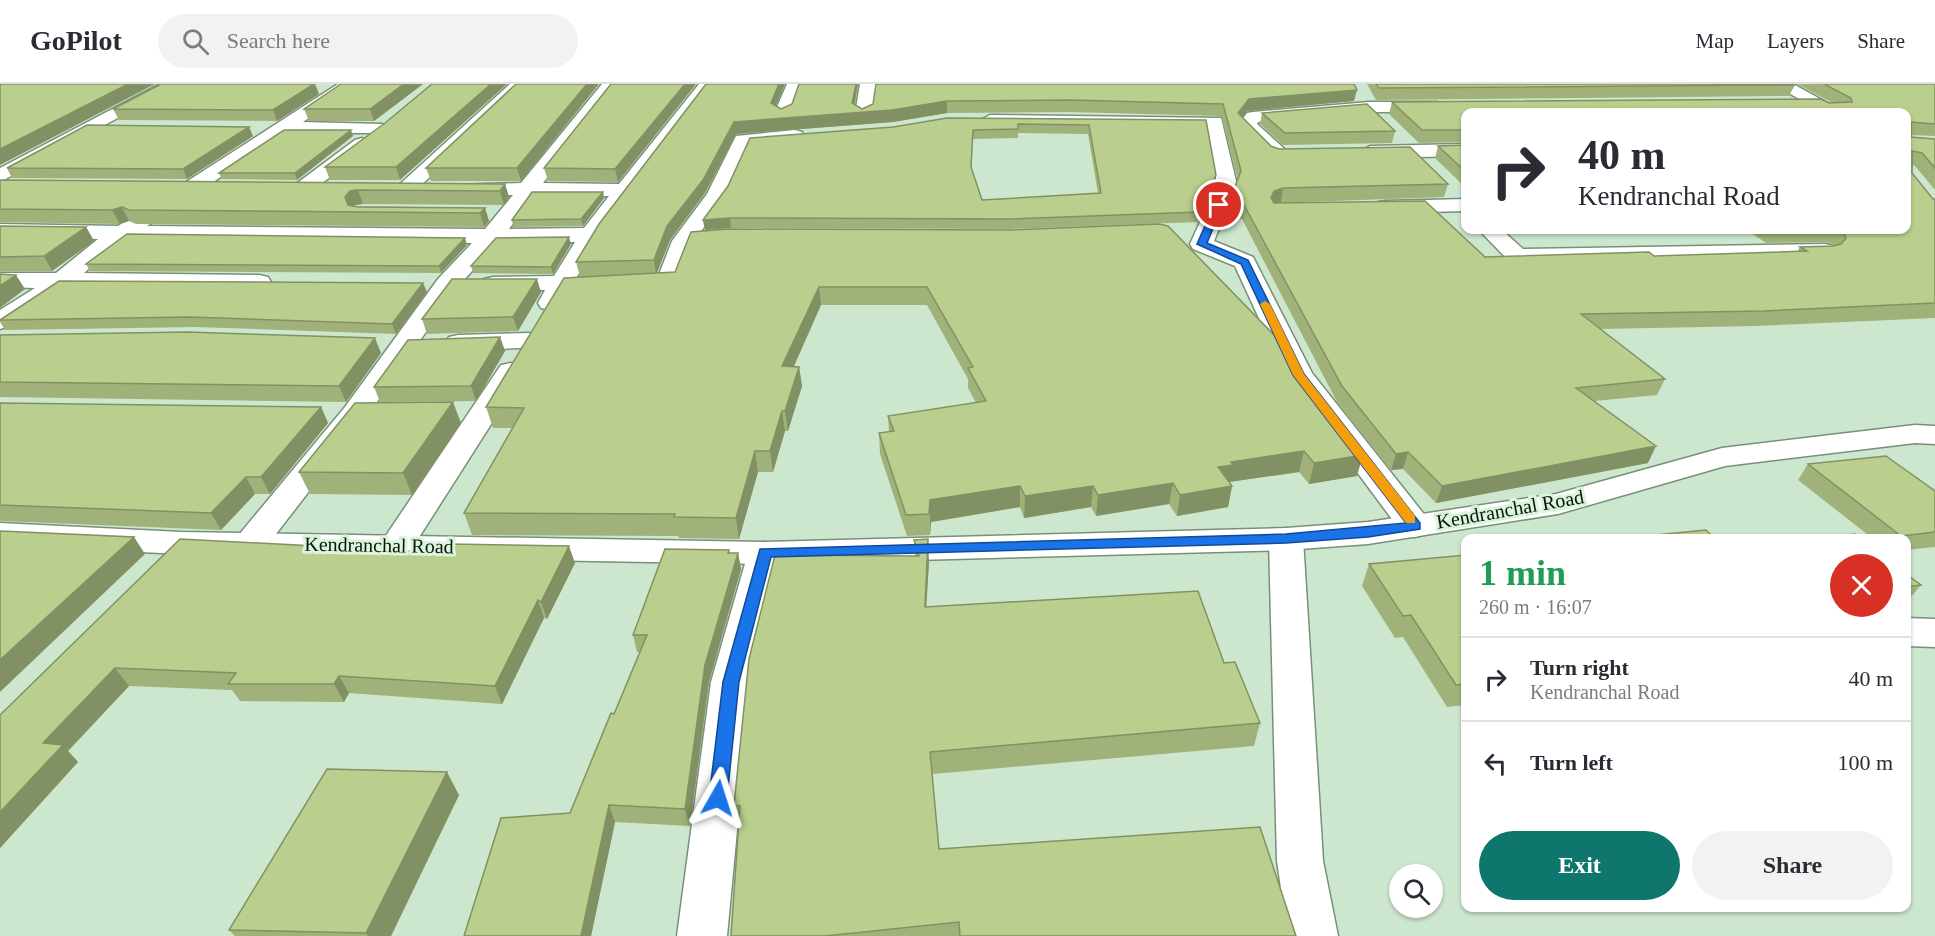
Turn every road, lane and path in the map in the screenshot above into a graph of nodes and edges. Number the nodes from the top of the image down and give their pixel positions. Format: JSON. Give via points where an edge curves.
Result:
{"nodes":[{"id":1,"x":173,"y":84,"type":"edge"},
{"id":2,"x":185,"y":84,"type":"edge"},
{"id":3,"x":520,"y":84,"type":"edge"},
{"id":4,"x":611,"y":84,"type":"edge"},
{"id":5,"x":708,"y":84,"type":"edge"},
{"id":6,"x":795,"y":84,"type":"edge"},
{"id":7,"x":868,"y":84,"type":"edge"},
{"id":8,"x":1780,"y":84,"type":"edge"},
{"id":9,"x":347,"y":85,"type":"edge"},
{"id":10,"x":311,"y":86,"type":"edge"},
{"id":11,"x":1365,"y":100,"type":"junction"},
{"id":12,"x":1820,"y":103,"type":"junction"},
{"id":13,"x":1784,"y":104,"type":"edge"},
{"id":14,"x":1452,"y":107,"type":"edge"},
{"id":15,"x":1828,"y":108,"type":"edge"},
{"id":16,"x":400,"y":114,"type":"edge"},
{"id":17,"x":783,"y":114,"type":"edge"},
{"id":18,"x":864,"y":114,"type":"edge"},
{"id":19,"x":969,"y":120,"type":"edge"},
{"id":20,"x":92,"y":127,"type":"junction"},
{"id":21,"x":126,"y":127,"type":"edge"},
{"id":22,"x":250,"y":127,"type":"edge"},
{"id":23,"x":284,"y":128,"type":"junction"},
{"id":24,"x":382,"y":129,"type":"junction"},
{"id":25,"x":881,"y":130,"type":"edge"},
{"id":26,"x":847,"y":132,"type":"edge"},
{"id":27,"x":812,"y":135,"type":"edge"},
{"id":28,"x":1461,"y":150,"type":"edge"},
{"id":29,"x":1300,"y":152,"type":"edge"},
{"id":30,"x":1357,"y":152,"type":"edge"},
{"id":31,"x":1413,"y":152,"type":"junction"},
{"id":32,"x":1428,"y":167,"type":"edge"},
{"id":33,"x":0,"y":176,"type":"edge"},
{"id":34,"x":0,"y":186,"type":"edge"},
{"id":35,"x":24,"y":186,"type":"edge"},
{"id":36,"x":156,"y":187,"type":"edge"},
{"id":37,"x":192,"y":187,"type":"junction"},
{"id":38,"x":225,"y":188,"type":"edge"},
{"id":39,"x":281,"y":188,"type":"edge"},
{"id":40,"x":303,"y":188,"type":"junction"},
{"id":41,"x":338,"y":188,"type":"edge"},
{"id":42,"x":384,"y":188,"type":"edge"},
{"id":43,"x":407,"y":188,"type":"junction"},
{"id":44,"x":1451,"y":189,"type":"dead end"},
{"id":45,"x":624,"y":190,"type":"junction"},
{"id":46,"x":1461,"y":199,"type":"edge"},
{"id":47,"x":1461,"y":204,"type":"edge"},
{"id":48,"x":1362,"y":207,"type":"edge"},
{"id":49,"x":153,"y":212,"type":"junction"},
{"id":50,"x":189,"y":212,"type":"edge"},
{"id":51,"x":510,"y":213,"type":"junction"},
{"id":52,"x":593,"y":220,"type":"junction"},
{"id":53,"x":0,"y":231,"type":"edge"},
{"id":54,"x":124,"y":232,"type":"junction"},
{"id":55,"x":1494,"y":234,"type":"edge"},
{"id":56,"x":712,"y":239,"type":"edge"},
{"id":57,"x":683,"y":241,"type":"junction"},
{"id":58,"x":1825,"y":250,"type":"edge"},
{"id":59,"x":0,"y":253,"type":"edge"},
{"id":60,"x":92,"y":253,"type":"junction"},
{"id":61,"x":376,"y":257,"type":"edge"},
{"id":62,"x":0,"y":280,"type":"edge"},
{"id":63,"x":62,"y":280,"type":"junction"},
{"id":64,"x":284,"y":283,"type":"edge"},
{"id":65,"x":436,"y":284,"type":"junction"},
{"id":66,"x":567,"y":286,"type":"junction"},
{"id":67,"x":614,"y":286,"type":"edge"},
{"id":68,"x":4,"y":334,"type":"edge"},
{"id":69,"x":529,"y":341,"type":"junction"},
{"id":70,"x":371,"y":342,"type":"edge"},
{"id":71,"x":406,"y":344,"type":"junction"},
{"id":72,"x":450,"y":412,"type":"dead end"},
{"id":73,"x":486,"y":412,"type":"junction"},
{"id":74,"x":320,"y":413,"type":"dead end"},
{"id":75,"x":356,"y":413,"type":"junction"},
{"id":76,"x":391,"y":413,"type":"edge"},
{"id":77,"x":1935,"y":435,"type":"edge"},
{"id":78,"x":1415,"y":526,"type":"junction"},
{"id":79,"x":0,"y":534,"type":"edge"},
{"id":80,"x":1286,"y":539,"type":"junction"},
{"id":81,"x":181,"y":543,"type":"junction"},
{"id":82,"x":250,"y":544,"type":"junction"},
{"id":83,"x":397,"y":545,"type":"junction"},
{"id":84,"x":765,"y":553,"type":"junction"},
{"id":85,"x":148,"y":575,"type":"edge"},
{"id":86,"x":1911,"y":632,"type":"edge"},
{"id":87,"x":1935,"y":633,"type":"edge"},
{"id":88,"x":702,"y":936,"type":"edge"},
{"id":89,"x":1313,"y":936,"type":"edge"}],
"edges":[{"from":1,"to":2,"type":"street"},
{"from":1,"to":20,"type":"street"},
{"from":3,"to":43,"type":"street"},
{"from":4,"to":51,"type":"street"},
{"from":5,"to":45,"type":"street"},
{"from":6,"to":17,"type":"street"},
{"from":7,"to":18,"type":"street"},
{"from":8,"to":12,"type":"street"},
{"from":9,"to":10,"type":"street"},
{"from":9,"to":23,"type":"street"},
{"from":11,"to":14,"type":"street"},
{"from":11,"to":29,"type":"street","via":[[1254,117],[1247,125],[1277,153]]},
{"from":11,"to":31,"type":"street"},
{"from":12,"to":13,"type":"street"},
{"from":12,"to":15,"type":"street"},
{"from":16,"to":24,"type":"street"},
{"from":19,"to":78,"type":"street","via":[[1215,122],[1227,185],[1191,241],[1245,262],[1299,375]]},
{"from":20,"to":21,"type":"street"},
{"from":20,"to":33,"type":"street"},
{"from":22,"to":23,"type":"street"},
{"from":23,"to":24,"type":"street"},
{"from":23,"to":37,"type":"street"},
{"from":24,"to":40,"type":"street"},
{"from":25,"to":26,"type":"street"},
{"from":27,"to":57,"type":"street","via":[[744,140],[717,195]]},
{"from":28,"to":31,"type":"street"},
{"from":30,"to":31,"type":"street"},
{"from":31,"to":32,"type":"street"},
{"from":34,"to":35,"type":"street"},
{"from":36,"to":37,"type":"street"},
{"from":37,"to":38,"type":"street"},
{"from":37,"to":49,"type":"street"},
{"from":39,"to":40,"type":"street"},
{"from":40,"to":41,"type":"street"},
{"from":42,"to":43,"type":"street"},
{"from":43,"to":51,"type":"street","via":[[437,189]]},
{"from":44,"to":46,"type":"street"},
{"from":45,"to":51,"type":"street"},
{"from":45,"to":52,"type":"street"},
{"from":47,"to":48,"type":"street"},
{"from":49,"to":50,"type":"street"},
{"from":49,"to":54,"type":"street"},
{"from":51,"to":52,"type":"street"},
{"from":51,"to":54,"type":"street"},
{"from":51,"to":65,"type":"street"},
{"from":52,"to":66,"type":"street"},
{"from":53,"to":54,"type":"street"},
{"from":54,"to":60,"type":"street"},
{"from":55,"to":58,"type":"street","via":[[1517,256]]},
{"from":56,"to":57,"type":"street"},
{"from":57,"to":67,"type":"street","via":[[668,284]]},
{"from":59,"to":60,"type":"street"},
{"from":60,"to":61,"type":"street"},
{"from":60,"to":63,"type":"street"},
{"from":62,"to":63,"type":"street"},
{"from":63,"to":64,"type":"street"},
{"from":63,"to":68,"type":"street"},
{"from":65,"to":66,"type":"street"},
{"from":65,"to":71,"type":"street"},
{"from":66,"to":69,"type":"street"},
{"from":69,"to":71,"type":"street"},
{"from":69,"to":73,"type":"street"},
{"from":70,"to":71,"type":"street"},
{"from":71,"to":75,"type":"street"},
{"from":72,"to":73,"type":"street"},
{"from":73,"to":83,"type":"street"},
{"from":74,"to":75,"type":"street"},
{"from":75,"to":76,"type":"street"},
{"from":75,"to":82,"type":"street"},
{"from":77,"to":78,"type":"street","name":"Kendranchal Road","via":[[1915,434],[1722,457],[1558,504]]},
{"from":78,"to":80,"type":"street","name":"Kendranchal Road"},
{"from":79,"to":81,"type":"street","name":"Kendranchal Road"},
{"from":80,"to":84,"type":"street","name":"Kendranchal Road"},
{"from":80,"to":89,"type":"street","via":[[1300,861]]},
{"from":81,"to":82,"type":"street","name":"Kendranchal Road"},
{"from":81,"to":85,"type":"street"},
{"from":82,"to":83,"type":"street","name":"Kendranchal Road"},
{"from":83,"to":84,"type":"street","name":"Kendranchal Road"},
{"from":84,"to":88,"type":"street","via":[[731,682]]},
{"from":86,"to":87,"type":"street"}]}
